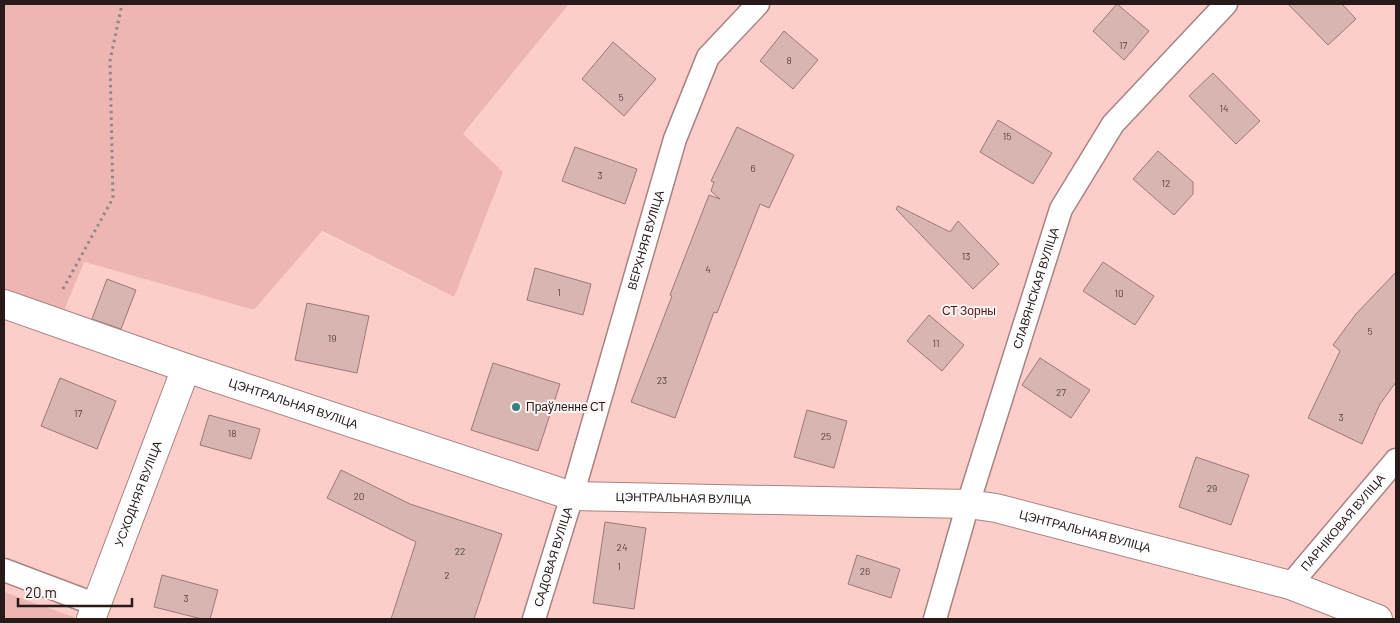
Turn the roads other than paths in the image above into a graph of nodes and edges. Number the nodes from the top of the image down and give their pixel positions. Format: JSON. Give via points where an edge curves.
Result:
{"nodes":[{"id":1,"x":758,"y":4,"type":"edge"},
{"id":2,"x":1226,"y":4,"type":"edge"},
{"id":3,"x":4,"y":304,"type":"edge"},
{"id":4,"x":186,"y":368,"type":"junction"},
{"id":5,"x":1396,"y":460,"type":"edge"},
{"id":6,"x":572,"y":496,"type":"junction"},
{"id":7,"x":968,"y":504,"type":"junction"},
{"id":8,"x":4,"y":570,"type":"edge"},
{"id":9,"x":1290,"y":585,"type":"junction"},
{"id":10,"x":94,"y":612,"type":"edge"},
{"id":11,"x":534,"y":619,"type":"edge"},
{"id":12,"x":936,"y":619,"type":"edge"},
{"id":13,"x":1378,"y":619,"type":"edge"}],
"edges":[{"from":1,"to":6,"type":"lane","name":"ВЕРХНЯЯ ВУЛІЦА","via":[[708,57],[675,139]]},
{"from":2,"to":7,"type":"lane","name":"СЛАВЯНСКАЯ ВУЛІЦА","via":[[1113,124],[1061,209]]},
{"from":3,"to":4,"type":"street","name":"ЦЭНТРАЛЬНАЯ ВУЛІЦА"},
{"from":4,"to":6,"type":"street","name":"ЦЭНТРАЛЬНАЯ ВУЛІЦА"},
{"from":4,"to":10,"type":"street","name":"УСХОДНЯЯ ВУЛІЦА"},
{"from":5,"to":9,"type":"lane","name":"ПАРНІКОВАЯ ВУЛІЦА"},
{"from":6,"to":7,"type":"street","name":"ЦЭНТРАЛЬНАЯ ВУЛІЦА"},
{"from":6,"to":11,"type":"lane","name":"САДОВАЯ ВУЛІЦА"},
{"from":7,"to":9,"type":"street","name":"ЦЭНТРАЛЬНАЯ ВУЛІЦА","via":[[1005,510]]},
{"from":7,"to":12,"type":"lane","name":"СЛАВЯНСКАЯ ВУЛІЦА"},
{"from":8,"to":10,"type":"lane"},
{"from":9,"to":13,"type":"street","name":"ЦЭНТРАЛЬНАЯ ВУЛІЦА"}]}
